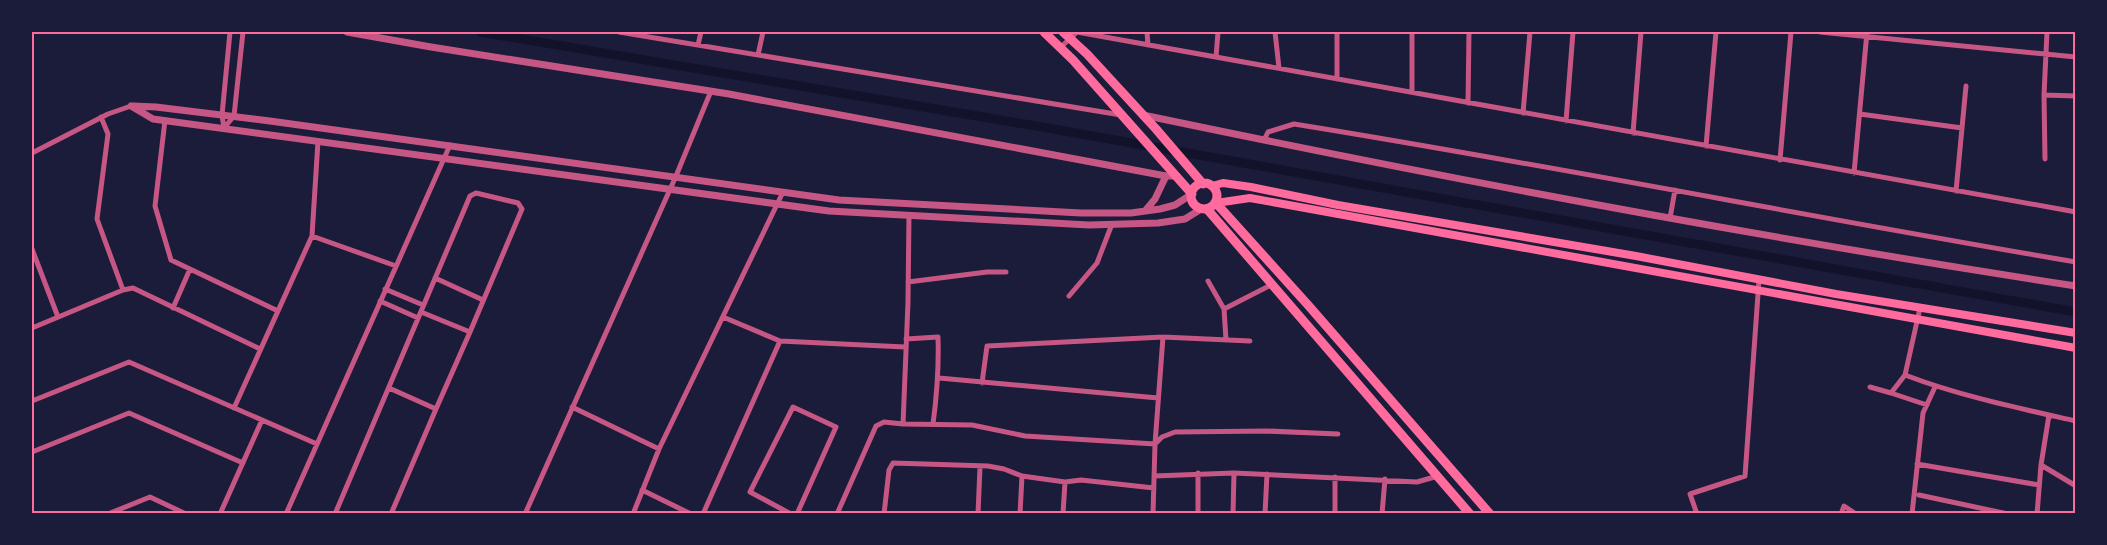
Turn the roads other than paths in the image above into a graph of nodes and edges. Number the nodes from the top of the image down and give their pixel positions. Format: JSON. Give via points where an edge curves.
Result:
{"nodes":[{"id":1,"x":230,"y":32,"type":"edge"},
{"id":2,"x":243,"y":32,"type":"edge"},
{"id":3,"x":347,"y":32,"type":"edge"},
{"id":4,"x":619,"y":32,"type":"edge"},
{"id":5,"x":701,"y":32,"type":"edge"},
{"id":6,"x":763,"y":32,"type":"edge"},
{"id":7,"x":1044,"y":32,"type":"edge"},
{"id":8,"x":1147,"y":32,"type":"edge"},
{"id":9,"x":1218,"y":32,"type":"edge"},
{"id":10,"x":1275,"y":32,"type":"edge"},
{"id":11,"x":1337,"y":32,"type":"edge"},
{"id":12,"x":1412,"y":32,"type":"edge"},
{"id":13,"x":1469,"y":32,"type":"edge"},
{"id":14,"x":1530,"y":32,"type":"edge"},
{"id":15,"x":1573,"y":32,"type":"edge"},
{"id":16,"x":1641,"y":32,"type":"edge"},
{"id":17,"x":1716,"y":32,"type":"edge"},
{"id":18,"x":1791,"y":32,"type":"edge"},
{"id":19,"x":1820,"y":32,"type":"edge"},
{"id":20,"x":2047,"y":32,"type":"edge"},
{"id":21,"x":1866,"y":34,"type":"edge"},
{"id":22,"x":1067,"y":35,"type":"edge"},
{"id":23,"x":698,"y":45,"type":"junction"},
{"id":24,"x":1148,"y":45,"type":"junction"},
{"id":25,"x":1060,"y":48,"type":"junction"},
{"id":26,"x":2046,"y":54,"type":"junction"},
{"id":27,"x":758,"y":55,"type":"junction"},
{"id":28,"x":1216,"y":57,"type":"junction"},
{"id":29,"x":2076,"y":57,"type":"edge"},
{"id":30,"x":1279,"y":68,"type":"junction"},
{"id":31,"x":1337,"y":79,"type":"junction"},
{"id":32,"x":1966,"y":86,"type":"dead end"},
{"id":33,"x":711,"y":91,"type":"junction"},
{"id":34,"x":1413,"y":92,"type":"junction"},
{"id":35,"x":2044,"y":95,"type":"junction"},
{"id":36,"x":2076,"y":96,"type":"edge"},
{"id":37,"x":1468,"y":103,"type":"junction"},
{"id":38,"x":131,"y":106,"type":"junction"},
{"id":39,"x":1523,"y":113,"type":"junction"},
{"id":40,"x":1860,"y":114,"type":"junction"},
{"id":41,"x":222,"y":115,"type":"junction"},
{"id":42,"x":1121,"y":115,"type":"junction"},
{"id":43,"x":1143,"y":115,"type":"junction"},
{"id":44,"x":101,"y":117,"type":"junction"},
{"id":45,"x":234,"y":117,"type":"junction"},
{"id":46,"x":165,"y":120,"type":"junction"},
{"id":47,"x":1566,"y":121,"type":"junction"},
{"id":48,"x":224,"y":128,"type":"junction"},
{"id":49,"x":1962,"y":128,"type":"junction"},
{"id":50,"x":1633,"y":133,"type":"junction"},
{"id":51,"x":1264,"y":140,"type":"junction"},
{"id":52,"x":318,"y":141,"type":"junction"},
{"id":53,"x":450,"y":145,"type":"junction"},
{"id":54,"x":1706,"y":147,"type":"junction"},
{"id":55,"x":32,"y":153,"type":"edge"},
{"id":56,"x":444,"y":158,"type":"junction"},
{"id":57,"x":2045,"y":159,"type":"dead end"},
{"id":58,"x":1780,"y":160,"type":"junction"},
{"id":59,"x":1854,"y":173,"type":"junction"},
{"id":60,"x":676,"y":176,"type":"junction"},
{"id":61,"x":1171,"y":176,"type":"junction"},
{"id":62,"x":1207,"y":185,"type":"junction"},
{"id":63,"x":670,"y":189,"type":"junction"},
{"id":64,"x":1675,"y":190,"type":"junction"},
{"id":65,"x":1956,"y":191,"type":"junction"},
{"id":66,"x":783,"y":192,"type":"junction"},
{"id":67,"x":1191,"y":194,"type":"junction"},
{"id":68,"x":1216,"y":203,"type":"junction"},
{"id":69,"x":778,"y":204,"type":"junction"},
{"id":70,"x":1204,"y":209,"type":"junction"},
{"id":71,"x":1145,"y":211,"type":"junction"},
{"id":72,"x":2076,"y":212,"type":"edge"},
{"id":73,"x":909,"y":215,"type":"junction"},
{"id":74,"x":1670,"y":218,"type":"junction"},
{"id":75,"x":1112,"y":224,"type":"junction"},
{"id":76,"x":312,"y":236,"type":"junction"},
{"id":77,"x":32,"y":249,"type":"edge"},
{"id":78,"x":2076,"y":262,"type":"edge"},
{"id":79,"x":396,"y":266,"type":"junction"},
{"id":80,"x":190,"y":269,"type":"junction"},
{"id":81,"x":1006,"y":272,"type":"dead end"},
{"id":82,"x":435,"y":278,"type":"junction"},
{"id":83,"x":1759,"y":280,"type":"junction"},
{"id":84,"x":1208,"y":281,"type":"dead end"},
{"id":85,"x":908,"y":282,"type":"junction"},
{"id":86,"x":1273,"y":284,"type":"junction"},
{"id":87,"x":2076,"y":286,"type":"edge"},
{"id":88,"x":385,"y":289,"type":"junction"},
{"id":89,"x":123,"y":290,"type":"junction"},
{"id":90,"x":1758,"y":291,"type":"junction"},
{"id":91,"x":1069,"y":296,"type":"dead end"},
{"id":92,"x":483,"y":300,"type":"junction"},
{"id":93,"x":380,"y":302,"type":"junction"},
{"id":94,"x":173,"y":308,"type":"junction"},
{"id":95,"x":1920,"y":308,"type":"junction"},
{"id":96,"x":1224,"y":309,"type":"junction"},
{"id":97,"x":278,"y":311,"type":"junction"},
{"id":98,"x":421,"y":312,"type":"junction"},
{"id":99,"x":58,"y":317,"type":"junction"},
{"id":100,"x":723,"y":317,"type":"junction"},
{"id":101,"x":1918,"y":320,"type":"junction"},
{"id":102,"x":32,"y":328,"type":"edge"},
{"id":103,"x":470,"y":332,"type":"junction"},
{"id":104,"x":2076,"y":333,"type":"edge"},
{"id":105,"x":1163,"y":337,"type":"junction"},
{"id":106,"x":906,"y":339,"type":"junction"},
{"id":107,"x":1226,"y":340,"type":"junction"},
{"id":108,"x":780,"y":341,"type":"junction"},
{"id":109,"x":1250,"y":341,"type":"dead end"},
{"id":110,"x":905,"y":347,"type":"junction"},
{"id":111,"x":2076,"y":348,"type":"edge"},
{"id":112,"x":260,"y":350,"type":"junction"},
{"id":113,"x":1905,"y":375,"type":"junction"},
{"id":114,"x":939,"y":378,"type":"junction"},
{"id":115,"x":982,"y":382,"type":"junction"},
{"id":116,"x":1870,"y":387,"type":"dead end"},
{"id":117,"x":1935,"y":387,"type":"junction"},
{"id":118,"x":389,"y":388,"type":"junction"},
{"id":119,"x":1891,"y":393,"type":"junction"},
{"id":120,"x":1158,"y":398,"type":"junction"},
{"id":121,"x":32,"y":401,"type":"edge"},
{"id":122,"x":1927,"y":405,"type":"junction"},
{"id":123,"x":573,"y":407,"type":"junction"},
{"id":124,"x":234,"y":408,"type":"junction"},
{"id":125,"x":436,"y":409,"type":"junction"},
{"id":126,"x":2049,"y":415,"type":"junction"},
{"id":127,"x":262,"y":420,"type":"junction"},
{"id":128,"x":2076,"y":422,"type":"edge"},
{"id":129,"x":903,"y":424,"type":"junction"},
{"id":130,"x":933,"y":424,"type":"junction"},
{"id":131,"x":1338,"y":434,"type":"dead end"},
{"id":132,"x":317,"y":444,"type":"junction"},
{"id":133,"x":1155,"y":444,"type":"junction"},
{"id":134,"x":659,"y":449,"type":"junction"},
{"id":135,"x":32,"y":452,"type":"edge"},
{"id":136,"x":243,"y":463,"type":"junction"},
{"id":137,"x":1917,"y":464,"type":"junction"},
{"id":138,"x":2041,"y":465,"type":"junction"},
{"id":139,"x":980,"y":466,"type":"junction"},
{"id":140,"x":1198,"y":472,"type":"junction"},
{"id":141,"x":1234,"y":472,"type":"junction"},
{"id":142,"x":1267,"y":474,"type":"junction"},
{"id":143,"x":1022,"y":476,"type":"junction"},
{"id":144,"x":1154,"y":476,"type":"junction"},
{"id":145,"x":1437,"y":476,"type":"junction"},
{"id":146,"x":1335,"y":477,"type":"junction"},
{"id":147,"x":1385,"y":479,"type":"junction"},
{"id":148,"x":1065,"y":482,"type":"junction"},
{"id":149,"x":2039,"y":485,"type":"junction"},
{"id":150,"x":2076,"y":486,"type":"edge"},
{"id":151,"x":1154,"y":488,"type":"junction"},
{"id":152,"x":642,"y":490,"type":"junction"},
{"id":153,"x":1919,"y":495,"type":"dead end"},
{"id":154,"x":108,"y":513,"type":"edge"},
{"id":155,"x":186,"y":513,"type":"edge"},
{"id":156,"x":220,"y":513,"type":"edge"},
{"id":157,"x":286,"y":513,"type":"edge"},
{"id":158,"x":335,"y":513,"type":"edge"},
{"id":159,"x":391,"y":513,"type":"edge"},
{"id":160,"x":525,"y":513,"type":"edge"},
{"id":161,"x":633,"y":513,"type":"edge"},
{"id":162,"x":691,"y":513,"type":"edge"},
{"id":163,"x":704,"y":513,"type":"edge"},
{"id":164,"x":791,"y":513,"type":"edge"},
{"id":165,"x":797,"y":513,"type":"edge"},
{"id":166,"x":837,"y":513,"type":"edge"},
{"id":167,"x":884,"y":513,"type":"edge"},
{"id":168,"x":978,"y":513,"type":"edge"},
{"id":169,"x":1020,"y":513,"type":"edge"},
{"id":170,"x":1063,"y":513,"type":"edge"},
{"id":171,"x":1153,"y":513,"type":"edge"},
{"id":172,"x":1198,"y":513,"type":"edge"},
{"id":173,"x":1233,"y":513,"type":"edge"},
{"id":174,"x":1265,"y":513,"type":"edge"},
{"id":175,"x":1335,"y":513,"type":"edge"},
{"id":176,"x":1382,"y":513,"type":"edge"},
{"id":177,"x":1470,"y":513,"type":"edge"},
{"id":178,"x":1490,"y":513,"type":"edge"},
{"id":179,"x":1697,"y":513,"type":"edge"},
{"id":180,"x":1841,"y":513,"type":"edge"},
{"id":181,"x":1856,"y":513,"type":"edge"},
{"id":182,"x":1912,"y":513,"type":"edge"},
{"id":183,"x":2008,"y":513,"type":"edge"},
{"id":184,"x":2037,"y":513,"type":"edge"}],
"edges":[{"from":1,"to":41,"type":"street"},
{"from":2,"to":45,"type":"street"},
{"from":3,"to":33,"type":"street"},
{"from":4,"to":23,"type":"street"},
{"from":5,"to":23,"type":"street"},
{"from":6,"to":27,"type":"street"},
{"from":7,"to":25,"type":"main road"},
{"from":8,"to":24,"type":"street"},
{"from":9,"to":28,"type":"street"},
{"from":10,"to":30,"type":"street"},
{"from":11,"to":31,"type":"street"},
{"from":12,"to":34,"type":"street"},
{"from":13,"to":37,"type":"street"},
{"from":14,"to":39,"type":"street"},
{"from":15,"to":47,"type":"street"},
{"from":16,"to":50,"type":"street"},
{"from":17,"to":54,"type":"street"},
{"from":18,"to":58,"type":"street"},
{"from":19,"to":21,"type":"street"},
{"from":20,"to":26,"type":"street"},
{"from":21,"to":26,"type":"street"},
{"from":21,"to":40,"type":"street"},
{"from":22,"to":24,"type":"street","via":[[1077,32]]},
{"from":22,"to":25,"type":"street"},
{"from":22,"to":43,"type":"main road"},
{"from":23,"to":27,"type":"street"},
{"from":24,"to":28,"type":"street"},
{"from":25,"to":42,"type":"main road"},
{"from":26,"to":29,"type":"street"},
{"from":26,"to":35,"type":"street"},
{"from":27,"to":42,"type":"street"},
{"from":28,"to":30,"type":"street"},
{"from":30,"to":31,"type":"street"},
{"from":31,"to":34,"type":"street"},
{"from":32,"to":49,"type":"street"},
{"from":33,"to":60,"type":"street"},
{"from":33,"to":61,"type":"street"},
{"from":34,"to":37,"type":"street"},
{"from":35,"to":36,"type":"street"},
{"from":35,"to":57,"type":"street"},
{"from":37,"to":39,"type":"street"},
{"from":38,"to":41,"type":"street"},
{"from":38,"to":44,"type":"street"},
{"from":38,"to":46,"type":"street","via":[[153,119]]},
{"from":39,"to":47,"type":"street"},
{"from":40,"to":49,"type":"street"},
{"from":40,"to":59,"type":"street"},
{"from":41,"to":45,"type":"street"},
{"from":41,"to":48,"type":"street"},
{"from":42,"to":61,"type":"main road","via":[[1163,161]]},
{"from":43,"to":51,"type":"street"},
{"from":43,"to":62,"type":"main road"},
{"from":44,"to":55,"type":"street"},
{"from":44,"to":89,"type":"street","via":[[108,134],[97,219]]},
{"from":45,"to":48,"type":"street"},
{"from":45,"to":53,"type":"street"},
{"from":46,"to":48,"type":"street"},
{"from":46,"to":80,"type":"street","via":[[155,206],[171,260]]},
{"from":47,"to":50,"type":"street"},
{"from":48,"to":52,"type":"street"},
{"from":49,"to":65,"type":"street"},
{"from":50,"to":54,"type":"street"},
{"from":51,"to":64,"type":"street","via":[[1268,132],[1294,123]]},
{"from":51,"to":74,"type":"street","via":[[1503,189]]},
{"from":52,"to":56,"type":"street"},
{"from":52,"to":76,"type":"street"},
{"from":53,"to":56,"type":"street"},
{"from":53,"to":60,"type":"street"},
{"from":54,"to":58,"type":"street"},
{"from":56,"to":63,"type":"street"},
{"from":56,"to":79,"type":"street"},
{"from":58,"to":59,"type":"street"},
{"from":59,"to":65,"type":"street"},
{"from":60,"to":63,"type":"street"},
{"from":60,"to":66,"type":"street"},
{"from":61,"to":67,"type":"main road"},
{"from":61,"to":71,"type":"street"},
{"from":62,"to":67,"type":"main road","via":[[1197,186]]},
{"from":62,"to":68,"type":"main road","via":[[1217,194]]},
{"from":62,"to":83,"type":"main road","via":[[1251,187]]},
{"from":63,"to":69,"type":"street"},
{"from":63,"to":123,"type":"street"},
{"from":64,"to":74,"type":"street"},
{"from":64,"to":78,"type":"street"},
{"from":65,"to":72,"type":"street"},
{"from":66,"to":69,"type":"street"},
{"from":66,"to":71,"type":"street","via":[[839,200],[1058,212]]},
{"from":67,"to":70,"type":"main road","via":[[1193,204]]},
{"from":67,"to":71,"type":"street","via":[[1175,205]]},
{"from":68,"to":70,"type":"main road"},
{"from":68,"to":90,"type":"main road","via":[[1250,198]]},
{"from":68,"to":178,"type":"main road"},
{"from":69,"to":73,"type":"street"},
{"from":69,"to":100,"type":"street"},
{"from":70,"to":75,"type":"street","via":[[1185,219]]},
{"from":70,"to":86,"type":"main road"},
{"from":73,"to":75,"type":"street"},
{"from":73,"to":85,"type":"street"},
{"from":74,"to":87,"type":"street","via":[[1889,258]]},
{"from":75,"to":91,"type":"street","via":[[1097,262]]},
{"from":76,"to":79,"type":"street"},
{"from":76,"to":97,"type":"street"},
{"from":77,"to":99,"type":"street"},
{"from":79,"to":88,"type":"street"},
{"from":80,"to":94,"type":"street"},
{"from":80,"to":97,"type":"street"},
{"from":81,"to":85,"type":"street"},
{"from":82,"to":92,"type":"street"},
{"from":82,"to":92,"type":"street","via":[[472,194],[518,203],[522,209]]},
{"from":82,"to":98,"type":"street"},
{"from":83,"to":90,"type":"street"},
{"from":83,"to":95,"type":"main road"},
{"from":84,"to":96,"type":"street"},
{"from":85,"to":106,"type":"street"},
{"from":86,"to":96,"type":"street"},
{"from":86,"to":145,"type":"main road"},
{"from":88,"to":93,"type":"street"},
{"from":88,"to":98,"type":"street"},
{"from":89,"to":94,"type":"street","via":[[133,288]]},
{"from":89,"to":99,"type":"street"},
{"from":90,"to":101,"type":"main road"},
{"from":90,"to":179,"type":"street","via":[[1746,476],[1690,494]]},
{"from":92,"to":103,"type":"street"},
{"from":93,"to":98,"type":"street"},
{"from":93,"to":132,"type":"street"},
{"from":94,"to":112,"type":"street"},
{"from":95,"to":101,"type":"street"},
{"from":95,"to":104,"type":"main road"},
{"from":96,"to":107,"type":"street"},
{"from":97,"to":112,"type":"street"},
{"from":98,"to":103,"type":"street"},
{"from":98,"to":118,"type":"street"},
{"from":99,"to":102,"type":"street"},
{"from":100,"to":108,"type":"street"},
{"from":100,"to":134,"type":"street"},
{"from":101,"to":111,"type":"main road"},
{"from":101,"to":113,"type":"street"},
{"from":103,"to":125,"type":"street"},
{"from":105,"to":107,"type":"street"},
{"from":105,"to":115,"type":"street","via":[[987,346]]},
{"from":105,"to":120,"type":"street"},
{"from":106,"to":110,"type":"street"},
{"from":106,"to":114,"type":"street","via":[[938,337]]},
{"from":107,"to":109,"type":"street"},
{"from":108,"to":110,"type":"street"},
{"from":108,"to":163,"type":"street"},
{"from":110,"to":129,"type":"street"},
{"from":112,"to":124,"type":"street"},
{"from":113,"to":117,"type":"street"},
{"from":113,"to":119,"type":"street"},
{"from":114,"to":115,"type":"street"},
{"from":114,"to":130,"type":"street"},
{"from":115,"to":120,"type":"street"},
{"from":116,"to":119,"type":"street"},
{"from":117,"to":122,"type":"street"},
{"from":117,"to":126,"type":"street"},
{"from":118,"to":125,"type":"street"},
{"from":118,"to":158,"type":"street"},
{"from":119,"to":122,"type":"street"},
{"from":120,"to":133,"type":"street"},
{"from":121,"to":124,"type":"street","via":[[129,362]]},
{"from":122,"to":137,"type":"street"},
{"from":123,"to":134,"type":"street"},
{"from":123,"to":160,"type":"street"},
{"from":124,"to":127,"type":"street"},
{"from":125,"to":159,"type":"street"},
{"from":126,"to":128,"type":"street"},
{"from":126,"to":138,"type":"street"},
{"from":127,"to":132,"type":"street"},
{"from":127,"to":136,"type":"street"},
{"from":129,"to":130,"type":"street"},
{"from":129,"to":166,"type":"street","via":[[884,422],[876,426]]},
{"from":130,"to":133,"type":"street","via":[[972,425],[1025,436]]},
{"from":131,"to":133,"type":"street","via":[[1175,432]]},
{"from":132,"to":157,"type":"street"},
{"from":133,"to":144,"type":"street"},
{"from":134,"to":152,"type":"street"},
{"from":135,"to":136,"type":"street","via":[[129,413]]},
{"from":136,"to":156,"type":"street"},
{"from":137,"to":149,"type":"street"},
{"from":137,"to":182,"type":"street"},
{"from":138,"to":149,"type":"street"},
{"from":138,"to":150,"type":"street"},
{"from":139,"to":143,"type":"street"},
{"from":139,"to":167,"type":"street","via":[[893,463]]},
{"from":139,"to":168,"type":"street"},
{"from":140,"to":141,"type":"street"},
{"from":140,"to":144,"type":"street"},
{"from":140,"to":172,"type":"street"},
{"from":141,"to":142,"type":"street"},
{"from":141,"to":173,"type":"street"},
{"from":142,"to":146,"type":"street"},
{"from":142,"to":174,"type":"street"},
{"from":143,"to":148,"type":"street"},
{"from":143,"to":169,"type":"street"},
{"from":144,"to":151,"type":"street"},
{"from":145,"to":147,"type":"street","via":[[1417,482]]},
{"from":145,"to":177,"type":"main road"},
{"from":146,"to":147,"type":"street"},
{"from":146,"to":175,"type":"street"},
{"from":147,"to":176,"type":"street"},
{"from":148,"to":151,"type":"street","via":[[1081,480]]},
{"from":148,"to":170,"type":"street"},
{"from":149,"to":184,"type":"street"},
{"from":151,"to":171,"type":"street"},
{"from":152,"to":161,"type":"street"},
{"from":152,"to":162,"type":"street"},
{"from":153,"to":183,"type":"street"},
{"from":154,"to":155,"type":"street","via":[[150,497]]},
{"from":164,"to":165,"type":"street","via":[[750,492],[793,407],[836,427]]},
{"from":180,"to":181,"type":"street","via":[[1844,506]]}]}
